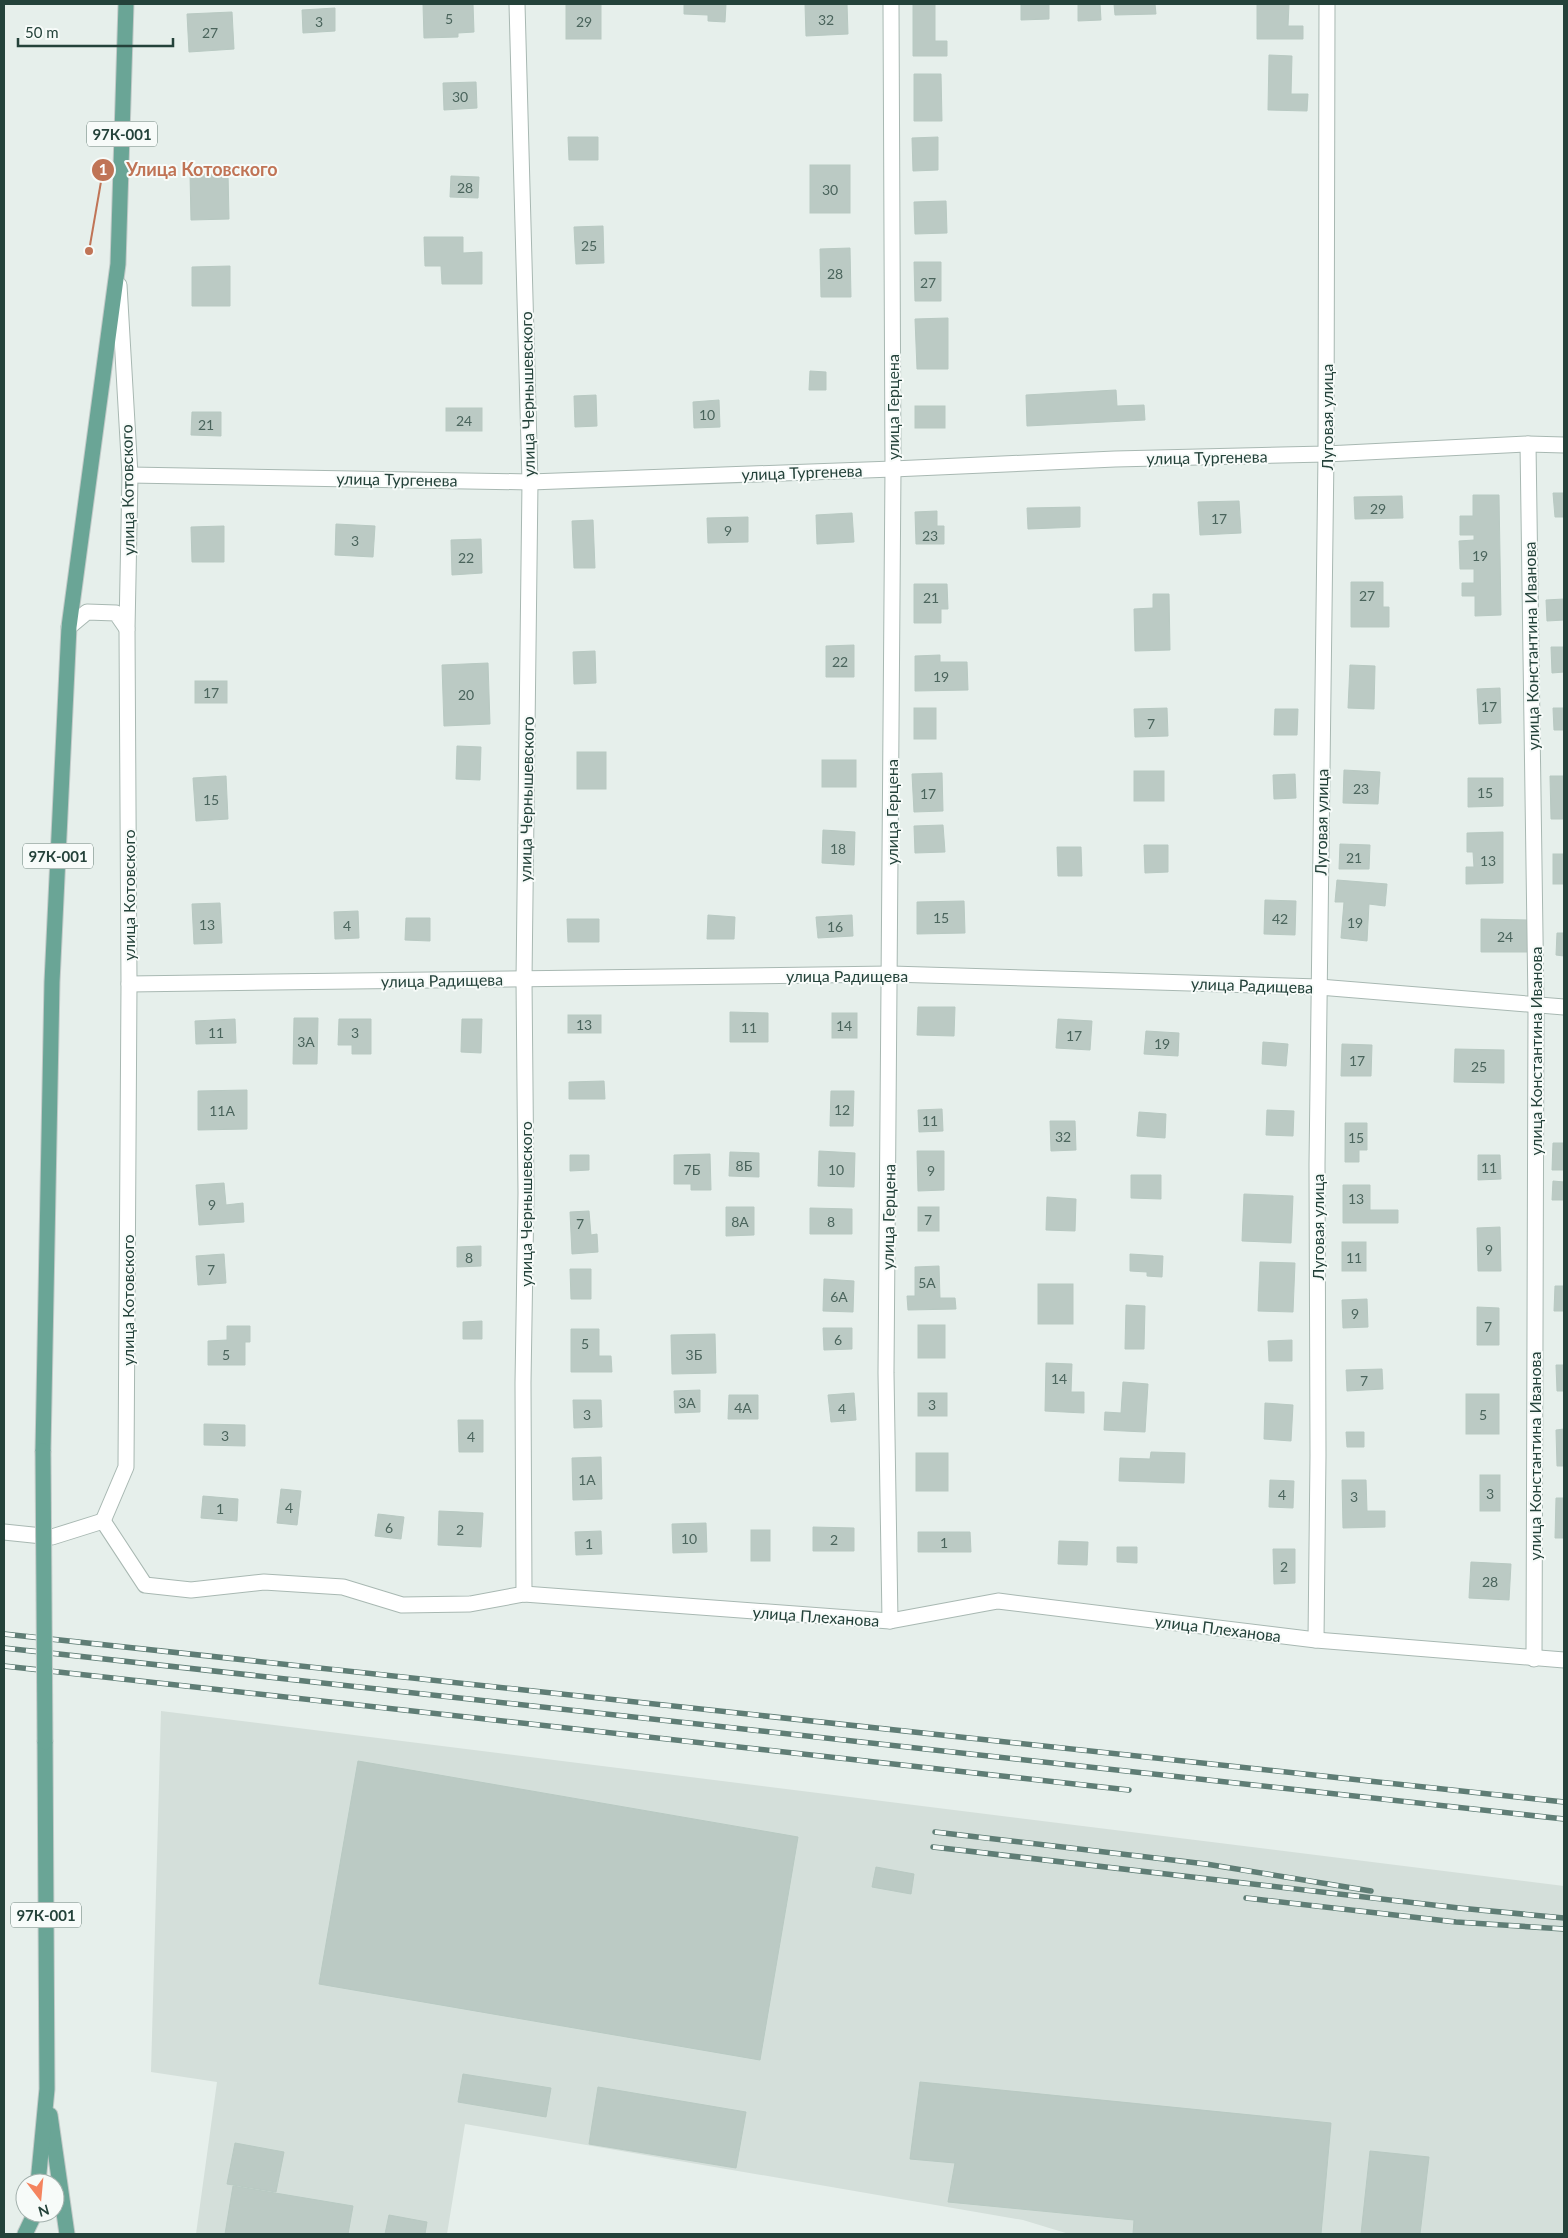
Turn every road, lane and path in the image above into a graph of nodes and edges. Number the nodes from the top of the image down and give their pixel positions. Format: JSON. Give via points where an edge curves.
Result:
{"nodes":[{"id":1,"x":126,"y":4,"type":"edge"},
{"id":2,"x":517,"y":4,"type":"edge"},
{"id":3,"x":891,"y":4,"type":"edge"},
{"id":4,"x":1327,"y":4,"type":"edge"},
{"id":5,"x":118,"y":264,"type":"junction"},
{"id":6,"x":1528,"y":444,"type":"junction"},
{"id":7,"x":1564,"y":445,"type":"edge"},
{"id":8,"x":1326,"y":454,"type":"junction"},
{"id":9,"x":892,"y":469,"type":"junction"},
{"id":10,"x":130,"y":475,"type":"junction"},
{"id":11,"x":530,"y":482,"type":"junction"},
{"id":12,"x":69,"y":627,"type":"junction"},
{"id":13,"x":127,"y":629,"type":"junction"},
{"id":14,"x":890,"y":974,"type":"junction"},
{"id":15,"x":524,"y":980,"type":"junction"},
{"id":16,"x":129,"y":984,"type":"junction"},
{"id":17,"x":1320,"y":987,"type":"junction"},
{"id":18,"x":1536,"y":1006,"type":"junction"},
{"id":19,"x":1564,"y":1007,"type":"edge"},
{"id":20,"x":103,"y":1521,"type":"junction"},
{"id":21,"x":4,"y":1532,"type":"edge"},
{"id":22,"x":524,"y":1594,"type":"junction"},
{"id":23,"x":890,"y":1621,"type":"junction"},
{"id":24,"x":1316,"y":1640,"type":"junction"},
{"id":25,"x":1534,"y":1659,"type":"junction"},
{"id":26,"x":1564,"y":1660,"type":"edge"},
{"id":27,"x":47,"y":2089,"type":"junction"},
{"id":28,"x":39,"y":2173,"type":"edge"},
{"id":29,"x":66,"y":2234,"type":"edge"}],
"edges":[{"from":1,"to":5,"type":"main road","number":"97К-001"},
{"from":2,"to":11,"type":"street","name":"улица Чернышевского"},
{"from":3,"to":9,"type":"street","name":"улица Герцена"},
{"from":4,"to":8,"type":"street","name":"Луговая улица"},
{"from":5,"to":10,"type":"street","name":"улица Котовского"},
{"from":5,"to":12,"type":"main road","number":"97К-001"},
{"from":6,"to":7,"type":"street","name":"улица Тургенева"},
{"from":6,"to":8,"type":"street","name":"улица Тургенева"},
{"from":6,"to":18,"type":"street","name":"улица Константина Иванова"},
{"from":8,"to":9,"type":"street","name":"улица Тургенева"},
{"from":8,"to":17,"type":"street","name":"Луговая улица"},
{"from":9,"to":11,"type":"street","name":"улица Тургенева"},
{"from":9,"to":14,"type":"street","name":"улица Герцена"},
{"from":10,"to":11,"type":"street","name":"улица Тургенева"},
{"from":10,"to":13,"type":"street","name":"улица Котовского"},
{"from":11,"to":15,"type":"street","name":"улица Чернышевского"},
{"from":12,"to":13,"type":"street","via":[[88,612],[97,612],[116,613]]},
{"from":12,"to":27,"type":"main road","number":"97К-001","bridge":true,"via":[[52,982],[43,1451]]},
{"from":13,"to":16,"type":"street","name":"улица Котовского"},
{"from":14,"to":15,"type":"street","name":"улица Радищева"},
{"from":14,"to":17,"type":"street","name":"улица Радищева"},
{"from":14,"to":23,"type":"street","name":"улица Герцена","via":[[886,1364]]},
{"from":15,"to":16,"type":"street","name":"улица Радищева"},
{"from":15,"to":22,"type":"street","name":"улица Чернышевского"},
{"from":16,"to":20,"type":"street","name":"улица Котовского","via":[[126,1467]]},
{"from":17,"to":18,"type":"street","name":"улица Радищева"},
{"from":17,"to":24,"type":"street","name":"Луговая улица"},
{"from":18,"to":19,"type":"street","name":"улица Радищева"},
{"from":18,"to":25,"type":"street","name":"улица Константина Иванова"},
{"from":20,"to":21,"type":"street","via":[[52,1537]]},
{"from":20,"to":22,"type":"street","name":"улица Плеханова","via":[[146,1585],[191,1590],[264,1582],[344,1587],[402,1605],[470,1604]]},
{"from":22,"to":23,"type":"street","name":"улица Плеханова"},
{"from":23,"to":24,"type":"street","name":"улица Плеханова","via":[[998,1602]]},
{"from":24,"to":25,"type":"street","name":"улица Плеханова"},
{"from":25,"to":26,"type":"street","name":"улица Плеханова"},
{"from":27,"to":28,"type":"main road","number":"97К-001"},
{"from":27,"to":29,"type":"main road","number":"97К-001"}]}
